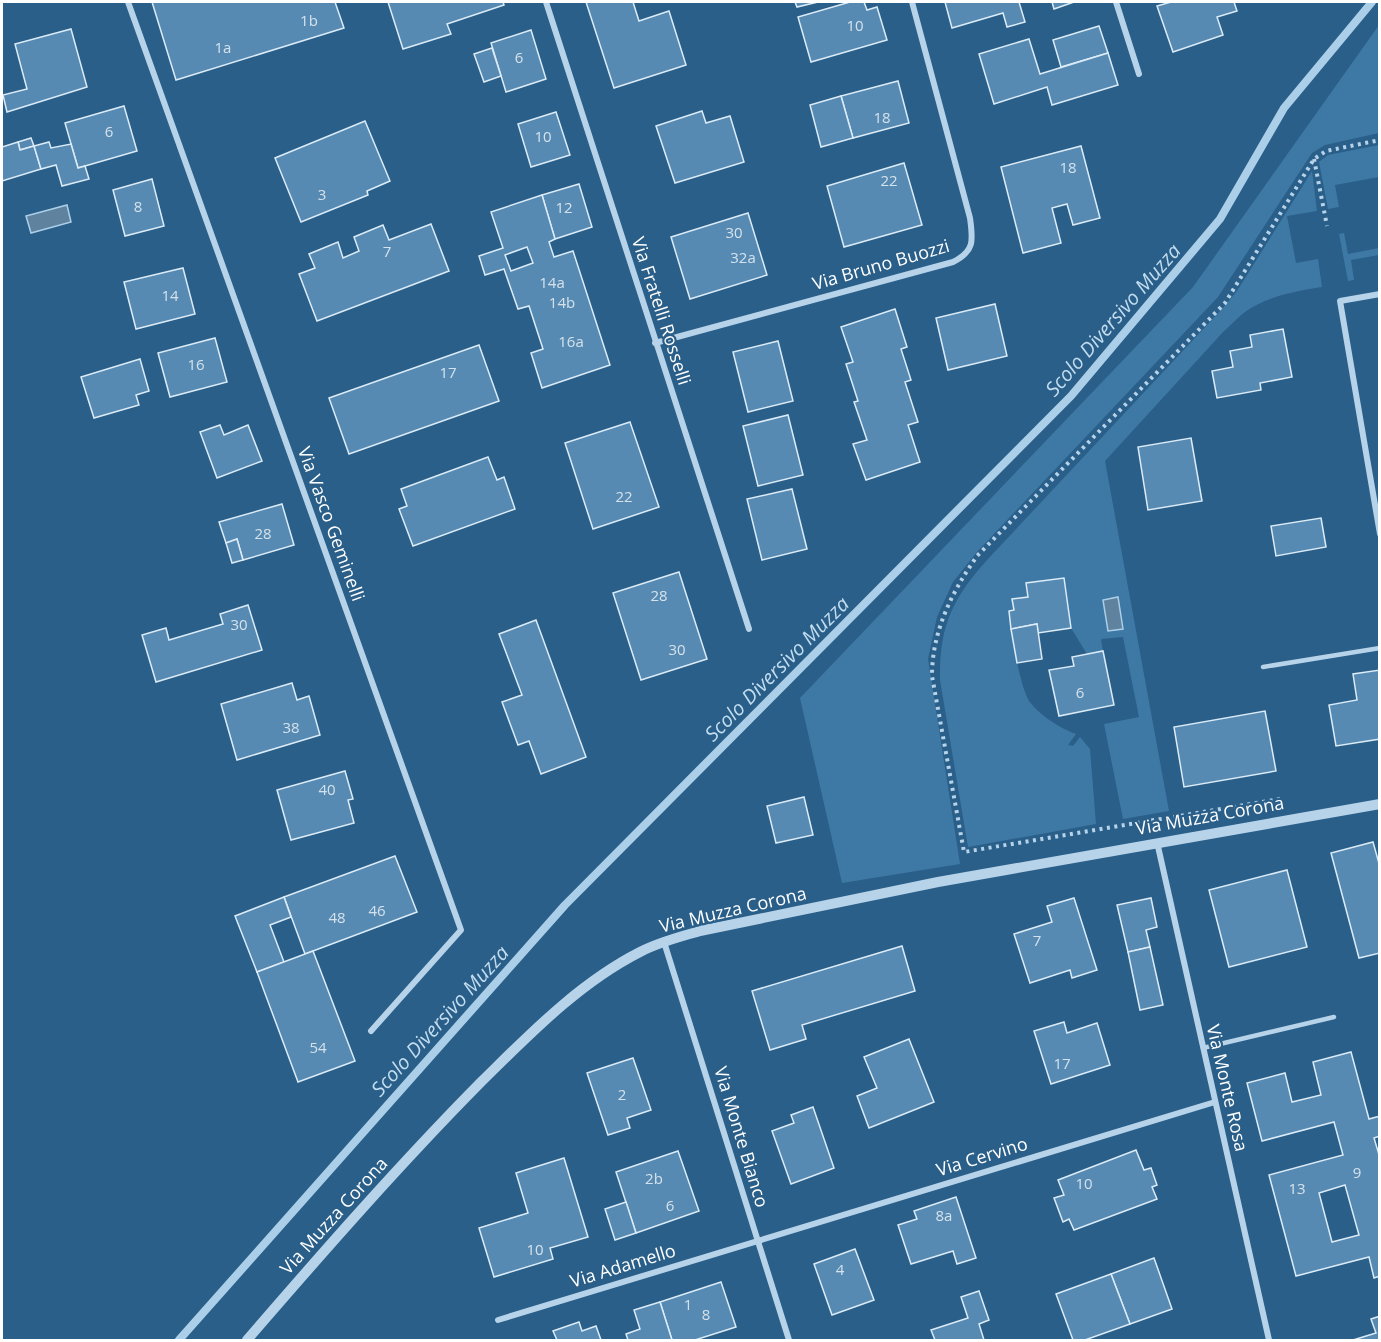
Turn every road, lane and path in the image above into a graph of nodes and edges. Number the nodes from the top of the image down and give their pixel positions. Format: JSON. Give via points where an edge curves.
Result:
{"nodes":[{"id":1,"x":128,"y":2,"type":"edge"},
{"id":2,"x":546,"y":2,"type":"edge"},
{"id":3,"x":912,"y":2,"type":"edge"},
{"id":4,"x":1116,"y":2,"type":"edge"},
{"id":5,"x":1139,"y":74,"type":"dead end"},
{"id":6,"x":1380,"y":140,"type":"edge"},
{"id":7,"x":1314,"y":159,"type":"junction"},
{"id":8,"x":1327,"y":226,"type":"dead end"},
{"id":9,"x":1380,"y":294,"type":"edge"},
{"id":10,"x":655,"y":343,"type":"junction"},
{"id":11,"x":1380,"y":534,"type":"edge"},
{"id":12,"x":749,"y":629,"type":"dead end"},
{"id":13,"x":1380,"y":648,"type":"edge"},
{"id":14,"x":1263,"y":667,"type":"dead end"},
{"id":15,"x":1286,"y":798,"type":"dead end"},
{"id":16,"x":1380,"y":804,"type":"edge"},
{"id":17,"x":1157,"y":842,"type":"junction"},
{"id":18,"x":664,"y":942,"type":"junction"},
{"id":19,"x":1334,"y":1017,"type":"dead end"},
{"id":20,"x":371,"y":1031,"type":"dead end"},
{"id":21,"x":1203,"y":1048,"type":"junction"},
{"id":22,"x":1215,"y":1102,"type":"junction"},
{"id":23,"x":758,"y":1241,"type":"junction"},
{"id":24,"x":498,"y":1320,"type":"dead end"},
{"id":25,"x":247,"y":1341,"type":"edge"},
{"id":26,"x":789,"y":1341,"type":"edge"},
{"id":27,"x":1269,"y":1341,"type":"edge"}],
"edges":[{"from":1,"to":20,"type":"street","name":"Via Vasco Geminelli","via":[[460,930]]},
{"from":2,"to":10,"type":"street","name":"Via Fratelli Rosselli"},
{"from":3,"to":10,"type":"street","name":"Via Bruno Buozzi","via":[[970,218],[973,238],[964,257]]},
{"from":4,"to":5,"type":"street"},
{"from":6,"to":7,"type":"path","via":[[1326,151]]},
{"from":7,"to":8,"type":"path"},
{"from":7,"to":15,"type":"path","via":[[1224,303],[977,556],[947,607],[932,655],[932,676],[964,852]]},
{"from":9,"to":11,"type":"street","via":[[1340,301]]},
{"from":10,"to":12,"type":"street","name":"Via Fratelli Rosselli"},
{"from":13,"to":14,"type":"lane"},
{"from":16,"to":17,"type":"street","name":"Via Muzza Corona"},
{"from":17,"to":18,"type":"street","name":"Via Muzza Corona","via":[[938,882],[700,931]]},
{"from":17,"to":21,"type":"street","name":"Via Monte Rosa"},
{"from":18,"to":23,"type":"street","name":"Via Monte Bianco"},
{"from":18,"to":25,"type":"street","name":"Via Muzza Corona","via":[[617,966],[533,1030],[330,1243]]},
{"from":19,"to":21,"type":"lane"},
{"from":21,"to":22,"type":"street","name":"Via Monte Rosa"},
{"from":22,"to":23,"type":"street","name":"Via Cervino"},
{"from":22,"to":27,"type":"street","name":"Via Monte Rosa"},
{"from":23,"to":24,"type":"street","name":"Via Adamello"},
{"from":23,"to":26,"type":"street","name":"Via Monte Bianco"}]}
